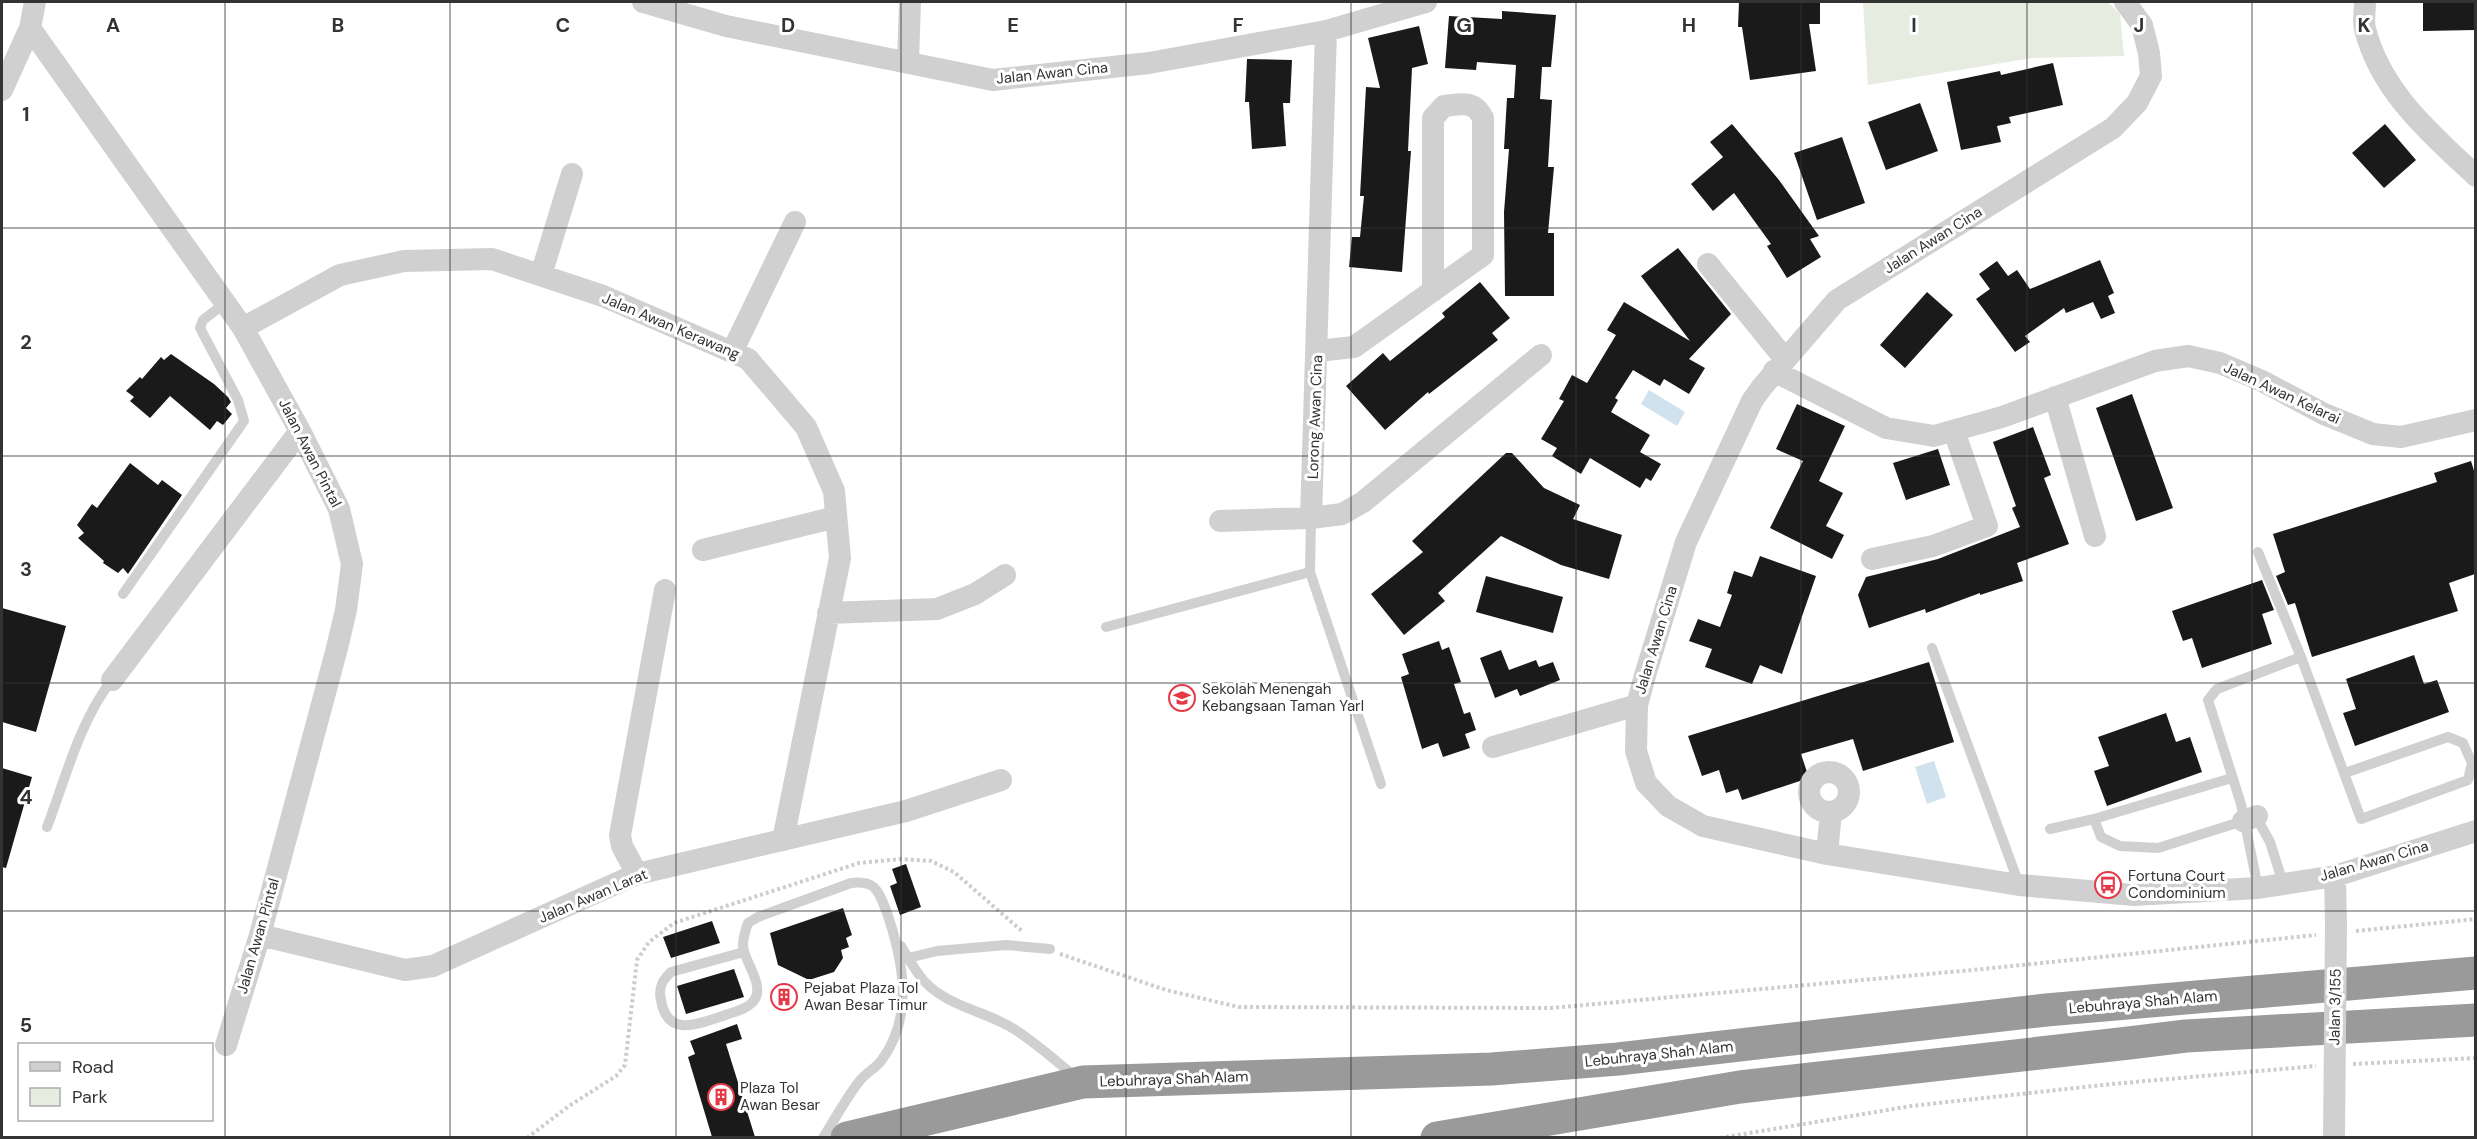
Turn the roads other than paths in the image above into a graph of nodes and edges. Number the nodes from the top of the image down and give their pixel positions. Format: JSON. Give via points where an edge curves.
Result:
{"nodes":[{"id":1,"x":35,"y":2,"type":"edge"},
{"id":2,"x":643,"y":2,"type":"edge"},
{"id":3,"x":910,"y":2,"type":"edge"},
{"id":4,"x":1420,"y":2,"type":"edge"},
{"id":5,"x":2125,"y":2,"type":"edge"},
{"id":6,"x":2365,"y":2,"type":"edge"},
{"id":7,"x":669,"y":6,"type":"edge"},
{"id":8,"x":30,"y":28,"type":"junction"},
{"id":9,"x":1326,"y":31,"type":"junction"},
{"id":10,"x":908,"y":62,"type":"junction"},
{"id":11,"x":2,"y":90,"type":"edge"},
{"id":12,"x":572,"y":174,"type":"dead end"},
{"id":13,"x":2475,"y":176,"type":"edge"},
{"id":14,"x":795,"y":222,"type":"dead end"},
{"id":15,"x":1708,"y":264,"type":"dead end"},
{"id":16,"x":542,"y":275,"type":"junction"},
{"id":17,"x":1433,"y":291,"type":"junction"},
{"id":18,"x":225,"y":303,"type":"junction"},
{"id":19,"x":243,"y":328,"type":"junction"},
{"id":20,"x":1317,"y":351,"type":"junction"},
{"id":21,"x":732,"y":352,"type":"junction"},
{"id":22,"x":1541,"y":355,"type":"dead end"},
{"id":23,"x":1779,"y":365,"type":"junction"},
{"id":24,"x":2055,"y":397,"type":"junction"},
{"id":25,"x":2475,"y":420,"type":"edge"},
{"id":26,"x":300,"y":431,"type":"junction"},
{"id":27,"x":1953,"y":431,"type":"junction"},
{"id":28,"x":836,"y":517,"type":"junction"},
{"id":29,"x":1311,"y":518,"type":"junction"},
{"id":30,"x":1220,"y":521,"type":"dead end"},
{"id":31,"x":2096,"y":537,"type":"dead end"},
{"id":32,"x":703,"y":550,"type":"dead end"},
{"id":33,"x":2258,"y":552,"type":"dead end"},
{"id":34,"x":1872,"y":559,"type":"dead end"},
{"id":35,"x":1310,"y":573,"type":"junction"},
{"id":36,"x":1005,"y":575,"type":"dead end"},
{"id":37,"x":664,"y":590,"type":"dead end"},
{"id":38,"x":123,"y":594,"type":"dead end"},
{"id":39,"x":828,"y":613,"type":"junction"},
{"id":40,"x":1106,"y":627,"type":"dead end"},
{"id":41,"x":1932,"y":648,"type":"dead end"},
{"id":42,"x":2301,"y":657,"type":"junction"},
{"id":43,"x":112,"y":681,"type":"joint"},
{"id":44,"x":1637,"y":705,"type":"junction"},
{"id":45,"x":1493,"y":747,"type":"dead end"},
{"id":46,"x":2345,"y":773,"type":"junction"},
{"id":47,"x":2232,"y":778,"type":"junction"},
{"id":48,"x":1001,"y":780,"type":"dead end"},
{"id":49,"x":1381,"y":784,"type":"dead end"},
{"id":50,"x":1831,"y":812,"type":"dead end"},
{"id":51,"x":2247,"y":814,"type":"junction"},
{"id":52,"x":2094,"y":819,"type":"junction"},
{"id":53,"x":46,"y":827,"type":"dead end"},
{"id":54,"x":2050,"y":829,"type":"dead end"},
{"id":55,"x":2475,"y":831,"type":"edge"},
{"id":56,"x":783,"y":840,"type":"junction"},
{"id":57,"x":1827,"y":854,"type":"junction"},
{"id":58,"x":637,"y":874,"type":"junction"},
{"id":59,"x":2335,"y":876,"type":"junction"},
{"id":60,"x":2283,"y":884,"type":"junction"},
{"id":61,"x":2019,"y":885,"type":"junction"},
{"id":62,"x":2258,"y":888,"type":"junction"},
{"id":63,"x":894,"y":933,"type":"junction"},
{"id":64,"x":260,"y":935,"type":"junction"},
{"id":65,"x":1050,"y":949,"type":"road end"},
{"id":66,"x":744,"y":952,"type":"junction"},
{"id":67,"x":908,"y":958,"type":"junction"},
{"id":68,"x":2475,"y":965,"type":"edge"},
{"id":69,"x":2475,"y":973,"type":"edge"},
{"id":70,"x":2430,"y":976,"type":"junction"},
{"id":71,"x":2475,"y":1021,"type":"edge"},
{"id":72,"x":226,"y":1045,"type":"dead end"},
{"id":73,"x":1083,"y":1082,"type":"junction"},
{"id":74,"x":823,"y":1137,"type":"edge"},
{"id":75,"x":847,"y":1137,"type":"edge"},
{"id":76,"x":1437,"y":1137,"type":"edge"},
{"id":77,"x":2334,"y":1137,"type":"edge"}],
"edges":[{"from":1,"to":8,"type":"street"},
{"from":2,"to":7,"type":"street","name":"Jalan Awan Cina"},
{"from":3,"to":10,"type":"street"},
{"from":4,"to":9,"type":"street","name":"Jalan Awan Cina"},
{"from":5,"to":23,"type":"street","name":"Jalan Awan Cina","via":[[2142,25],[2149,53],[2151,76],[2137,103],[2113,128],[1837,300]]},
{"from":6,"to":13,"type":"street","via":[[2365,27],[2376,63],[2398,97]]},
{"from":7,"to":10,"type":"street","name":"Jalan Awan Cina","via":[[726,26]]},
{"from":8,"to":11,"type":"street"},
{"from":8,"to":18,"type":"street","name":"Jalan Awan Pintal"},
{"from":9,"to":10,"type":"street","name":"Jalan Awan Cina","via":[[1149,63],[993,80]]},
{"from":9,"to":20,"type":"street","name":"Lorong Awan Cina"},
{"from":12,"to":16,"type":"street"},
{"from":14,"to":21,"type":"street"},
{"from":15,"to":23,"type":"street"},
{"from":16,"to":19,"type":"street","name":"Jalan Awan Kerawang","via":[[492,259],[404,261],[340,275]]},
{"from":16,"to":21,"type":"street","name":"Jalan Awan Kerawang","via":[[603,296]]},
{"from":17,"to":17,"type":"street","via":[[1433,118],[1444,106],[1469,103],[1483,118],[1483,255]]},
{"from":17,"to":20,"type":"street","via":[[1354,347]]},
{"from":18,"to":19,"type":"street","name":"Jalan Awan Pintal"},
{"from":18,"to":38,"type":"lane","via":[[203,320],[200,328],[238,400],[243,421]]},
{"from":19,"to":26,"type":"street","name":"Jalan Awan Pintal"},
{"from":20,"to":29,"type":"street","name":"Lorong Awan Cina"},
{"from":21,"to":28,"type":"street","name":"Jalan Awan Kerawang","via":[[748,359],[806,427],[834,492]]},
{"from":22,"to":29,"type":"street","via":[[1363,502],[1342,514]]},
{"from":23,"to":27,"type":"street","name":"Jalan Awan Kelarai","via":[[1886,428],[1934,436]]},
{"from":23,"to":44,"type":"street","name":"Jalan Awan Cina","via":[[1752,401],[1686,543]]},
{"from":24,"to":25,"type":"street","name":"Jalan Awan Kelarai","via":[[2154,361],[2188,356],[2220,363],[2373,434],[2401,437]]},
{"from":24,"to":27,"type":"street","name":"Jalan Awan Kelarai"},
{"from":24,"to":31,"type":"street"},
{"from":26,"to":43,"type":"street"},
{"from":26,"to":64,"type":"street","name":"Jalan Awan Pintal","via":[[339,509],[352,564],[336,652]]},
{"from":27,"to":34,"type":"street","via":[[1988,526],[1933,546]]},
{"from":28,"to":32,"type":"street"},
{"from":28,"to":39,"type":"street","name":"Jalan Awan Kerawang","via":[[840,558]]},
{"from":29,"to":30,"type":"street"},
{"from":29,"to":35,"type":"lane"},
{"from":33,"to":42,"type":"lane"},
{"from":35,"to":40,"type":"lane"},
{"from":35,"to":49,"type":"lane"},
{"from":36,"to":39,"type":"street","via":[[975,594],[937,609]]},
{"from":37,"to":58,"type":"street","via":[[620,835]]},
{"from":39,"to":56,"type":"street","name":"Jalan Awan Kerawang"},
{"from":41,"to":61,"type":"lane"},
{"from":42,"to":46,"type":"lane"},
{"from":42,"to":47,"type":"lane","via":[[2217,689],[2208,700]]},
{"from":43,"to":53,"type":"lane","via":[[98,697]]},
{"from":44,"to":45,"type":"street"},
{"from":44,"to":57,"type":"street","name":"Jalan Awan Cina","via":[[1636,751],[1646,783],[1668,806],[1703,826]]},
{"from":46,"to":46,"type":"lane","via":[[2361,819],[2468,780],[2472,763],[2463,743],[2448,737]]},
{"from":47,"to":51,"type":"lane"},
{"from":47,"to":52,"type":"lane"},
{"from":48,"to":56,"type":"street","name":"Jalan Awan Larat","via":[[906,811]]},
{"from":50,"to":57,"type":"street"},
{"from":51,"to":52,"type":"lane","via":[[2158,848],[2120,846],[2101,837]]},
{"from":51,"to":60,"type":"lane","via":[[2270,842]]},
{"from":51,"to":62,"type":"lane"},
{"from":52,"to":54,"type":"lane"},
{"from":55,"to":59,"type":"street","name":"Jalan Awan Cina"},
{"from":56,"to":58,"type":"street","name":"Jalan Awan Larat"},
{"from":57,"to":61,"type":"street","name":"Jalan Awan Cina"},
{"from":58,"to":64,"type":"street","name":"Jalan Awan Larat","via":[[433,966],[405,970]]},
{"from":59,"to":60,"type":"street","name":"Jalan Awan Cina"},
{"from":59,"to":77,"type":"street","name":"Jalan 3/155","bridge":true,"via":[[2338,930]]},
{"from":60,"to":62,"type":"street","name":"Jalan Awan Cina"},
{"from":61,"to":62,"type":"street","name":"Jalan Awan Cina","via":[[2134,895]]},
{"from":63,"to":66,"type":"lane","via":[[880,895],[873,885],[863,881],[758,917],[748,923],[744,933]]},
{"from":63,"to":67,"type":"lane"},
{"from":63,"to":74,"type":"lane","via":[[904,977],[895,1039],[880,1062],[859,1081]]},
{"from":64,"to":72,"type":"street","name":"Jalan Awan Pintal"},
{"from":65,"to":67,"type":"lane","via":[[1006,945],[937,951]]},
{"from":66,"to":66,"type":"lane","via":[[671,972],[663,979],[659,992],[669,1019],[689,1027],[738,1011],[755,1000],[756,984]]},
{"from":67,"to":73,"type":"lane","via":[[925,982],[938,992],[1015,1029]]},
{"from":68,"to":70,"type":"highway"},
{"from":69,"to":70,"type":"highway","name":"Lebuhraya Shah Alam"},
{"from":70,"to":73,"type":"highway","name":"Lebuhraya Shah Alam","via":[[2046,1010],[1618,1059],[1492,1069]]},
{"from":71,"to":76,"type":"highway","via":[[2186,1036],[1740,1087]]},
{"from":73,"to":75,"type":"highway","name":"Lebuhraya Shah Alam"}]}
